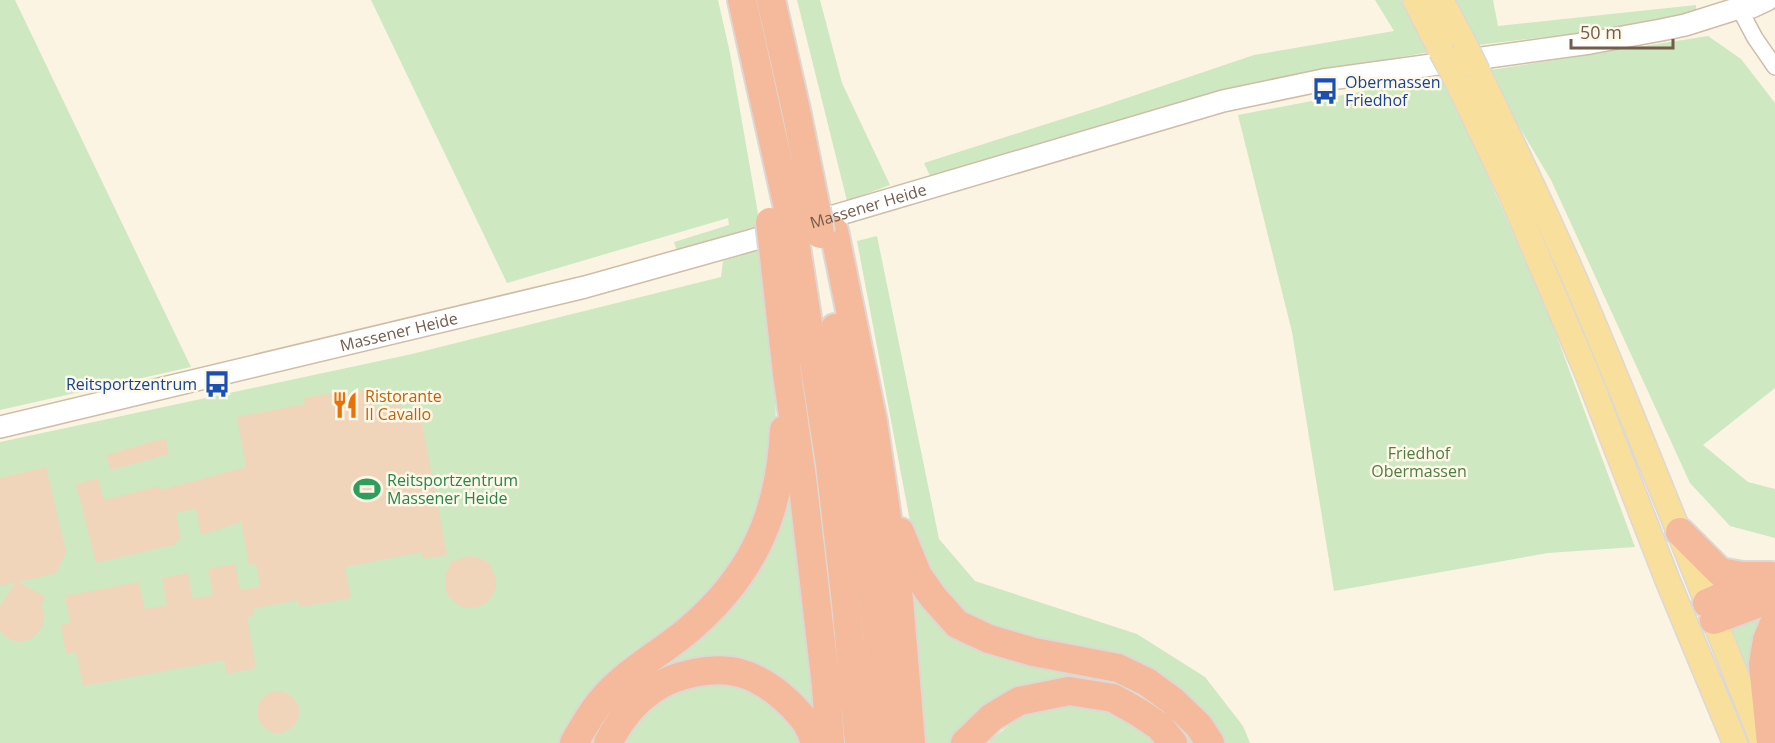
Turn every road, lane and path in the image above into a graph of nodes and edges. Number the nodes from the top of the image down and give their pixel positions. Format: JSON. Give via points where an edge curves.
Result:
{"nodes":[{"id":1,"x":742,"y":0,"type":"edge"},
{"id":2,"x":771,"y":0,"type":"edge"},
{"id":3,"x":1415,"y":0,"type":"edge"},
{"id":4,"x":1441,"y":0,"type":"edge"},
{"id":5,"x":1767,"y":0,"type":"edge"},
{"id":6,"x":1733,"y":4,"type":"edge"},
{"id":7,"x":1775,"y":67,"type":"edge"},
{"id":8,"x":803,"y":226,"type":"junction"},
{"id":9,"x":787,"y":374,"type":"junction"},
{"id":10,"x":873,"y":422,"type":"junction"},
{"id":11,"x":0,"y":427,"type":"edge"},
{"id":12,"x":1680,"y":532,"type":"junction"},
{"id":13,"x":1774,"y":582,"type":"edge"},
{"id":14,"x":1711,"y":611,"type":"junction"},
{"id":15,"x":1684,"y":620,"type":"junction"},
{"id":16,"x":1775,"y":621,"type":"edge"},
{"id":17,"x":574,"y":743,"type":"edge"},
{"id":18,"x":608,"y":743,"type":"edge"},
{"id":19,"x":816,"y":743,"type":"edge"},
{"id":20,"x":830,"y":743,"type":"edge"},
{"id":21,"x":860,"y":743,"type":"edge"},
{"id":22,"x":887,"y":743,"type":"edge"},
{"id":23,"x":910,"y":743,"type":"edge"},
{"id":24,"x":965,"y":743,"type":"edge"},
{"id":25,"x":1173,"y":743,"type":"edge"},
{"id":26,"x":1210,"y":743,"type":"edge"},
{"id":27,"x":1735,"y":743,"type":"edge"},
{"id":28,"x":1763,"y":743,"type":"edge"},
{"id":29,"x":1771,"y":743,"type":"edge"}],
"edges":[{"from":1,"to":8,"type":"highway"},
{"from":2,"to":8,"type":"highway","via":[[796,110]]},
{"from":3,"to":15,"type":"main road","bridge":true,"via":[[1544,270]]},
{"from":4,"to":12,"type":"main road","bridge":true,"via":[[1532,184]]},
{"from":5,"to":6,"type":"street","name":"Massener Heide","via":[[1752,7]]},
{"from":6,"to":7,"type":"street"},
{"from":6,"to":11,"type":"street","name":"Massener Heide","via":[[1685,25],[1661,30],[1329,79],[1223,101],[585,287]]},
{"from":8,"to":9,"type":"highway"},
{"from":8,"to":10,"type":"highway"},
{"from":8,"to":21,"type":"highway"},
{"from":8,"to":22,"type":"highway","via":[[856,460]]},
{"from":9,"to":17,"type":"highway","via":[[776,492],[764,533],[745,569],[714,607],[601,701]]},
{"from":9,"to":20,"type":"highway"},
{"from":10,"to":23,"type":"highway","via":[[899,600]]},
{"from":10,"to":26,"type":"highway","via":[[901,538],[918,576],[957,624],[989,639],[1118,668],[1148,682],[1193,720]]},
{"from":12,"to":13,"type":"highway","via":[[1720,572]]},
{"from":12,"to":14,"type":"main road"},
{"from":13,"to":14,"type":"highway"},
{"from":14,"to":15,"type":"main road"},
{"from":14,"to":28,"type":"main road"},
{"from":15,"to":27,"type":"main road"},
{"from":16,"to":29,"type":"highway","via":[[1762,664]]},
{"from":18,"to":19,"type":"highway","via":[[626,713],[652,690],[682,674],[710,670],[740,673],[765,684],[807,724]]},
{"from":24,"to":25,"type":"highway","via":[[992,717],[1019,701],[1069,692],[1113,699],[1159,726]]}]}
